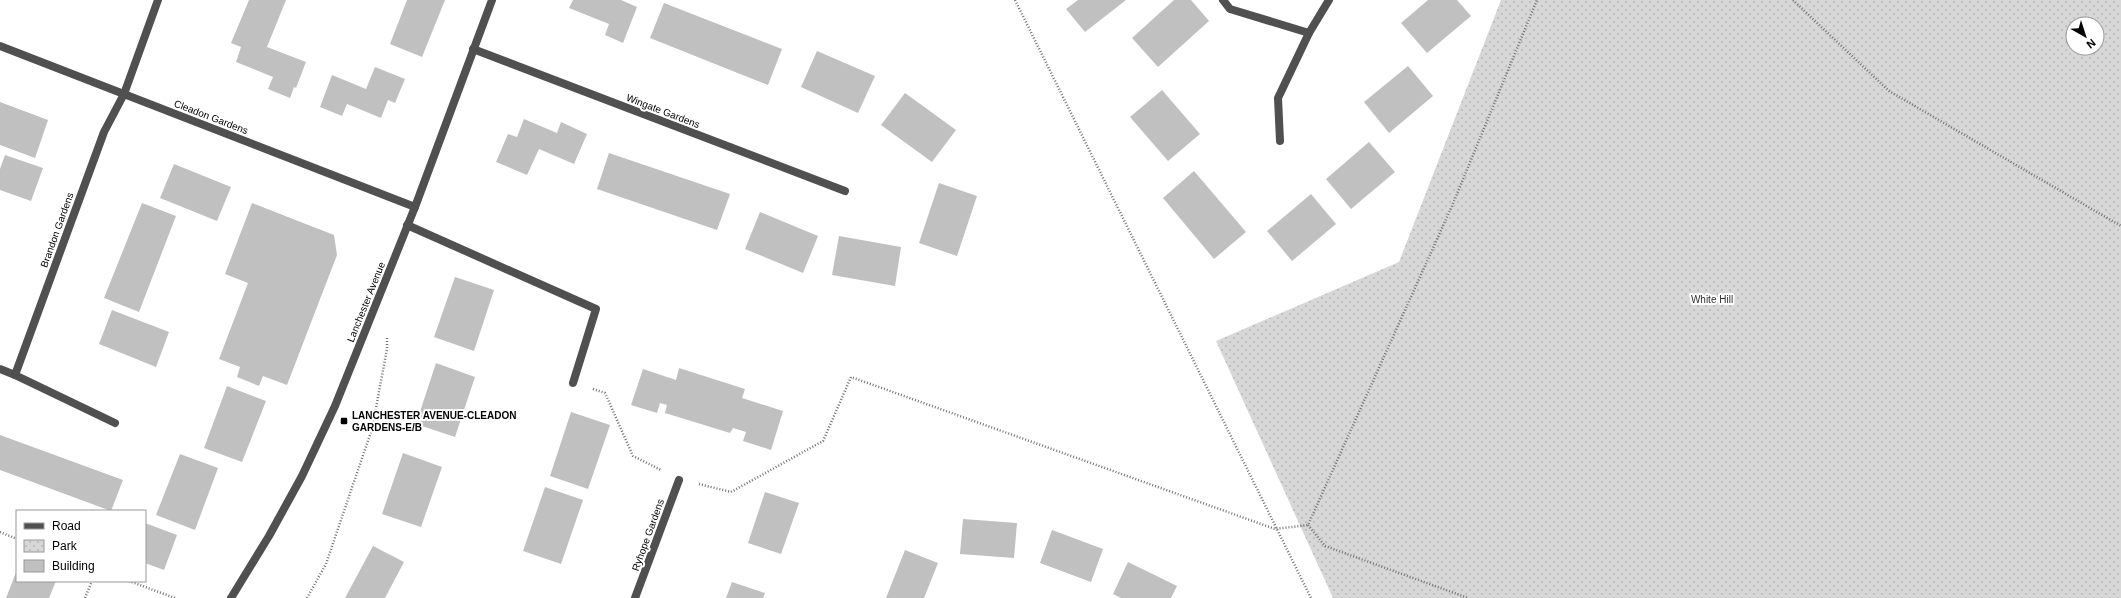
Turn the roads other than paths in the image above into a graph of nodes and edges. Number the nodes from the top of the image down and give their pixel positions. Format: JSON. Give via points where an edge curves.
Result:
{"nodes":[{"id":1,"x":158,"y":0,"type":"edge"},
{"id":2,"x":492,"y":0,"type":"edge"},
{"id":3,"x":1223,"y":0,"type":"edge"},
{"id":4,"x":1329,"y":0,"type":"edge"},
{"id":5,"x":1309,"y":33,"type":"junction"},
{"id":6,"x":0,"y":46,"type":"edge"},
{"id":7,"x":473,"y":50,"type":"junction"},
{"id":8,"x":124,"y":94,"type":"junction"},
{"id":9,"x":1280,"y":141,"type":"dead end"},
{"id":10,"x":845,"y":191,"type":"dead end"},
{"id":11,"x":415,"y":207,"type":"junction"},
{"id":12,"x":407,"y":225,"type":"junction"},
{"id":13,"x":0,"y":369,"type":"edge"},
{"id":14,"x":15,"y":375,"type":"junction"},
{"id":15,"x":573,"y":383,"type":"road end"},
{"id":16,"x":116,"y":423,"type":"dead end"},
{"id":17,"x":679,"y":480,"type":"road end"},
{"id":18,"x":231,"y":598,"type":"edge"},
{"id":19,"x":635,"y":598,"type":"edge"}],
"edges":[{"from":1,"to":8,"type":"street","name":"Brandon Gardens"},
{"from":2,"to":7,"type":"street","name":"Lanchester Avenue"},
{"from":3,"to":5,"type":"street","via":[[1230,9]]},
{"from":4,"to":5,"type":"street"},
{"from":5,"to":9,"type":"street","via":[[1278,98]]},
{"from":6,"to":8,"type":"street","name":"Cleadon Gardens"},
{"from":7,"to":10,"type":"street","name":"Wingate Gardens"},
{"from":7,"to":11,"type":"street","name":"Lanchester Avenue"},
{"from":8,"to":11,"type":"street","name":"Cleadon Gardens"},
{"from":8,"to":14,"type":"street","name":"Brandon Gardens","via":[[104,132]]},
{"from":11,"to":12,"type":"street","name":"Lanchester Avenue"},
{"from":12,"to":15,"type":"street","via":[[596,309]]},
{"from":12,"to":18,"type":"street","name":"Lanchester Avenue","via":[[335,406],[302,476]]},
{"from":13,"to":14,"type":"street"},
{"from":14,"to":16,"type":"street"},
{"from":17,"to":19,"type":"street","name":"Ryhope Gardens"}]}
